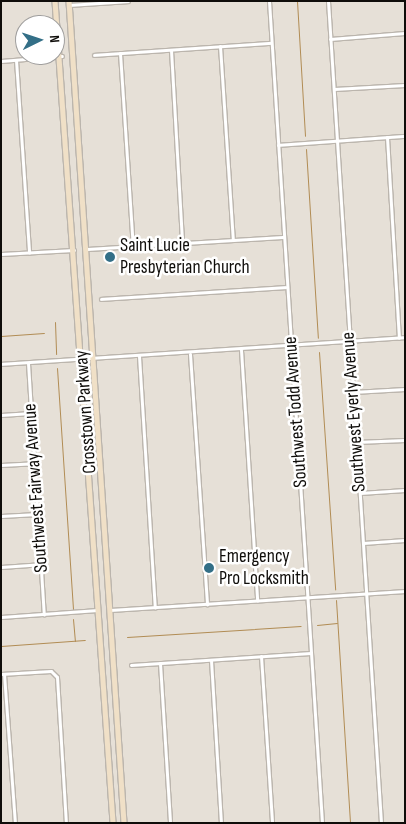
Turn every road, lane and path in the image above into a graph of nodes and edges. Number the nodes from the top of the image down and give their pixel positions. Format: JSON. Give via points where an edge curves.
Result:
{"nodes":[{"id":1,"x":55,"y":1,"type":"edge"},
{"id":2,"x":128,"y":1,"type":"edge"},
{"id":3,"x":269,"y":1,"type":"edge"},
{"id":4,"x":328,"y":1,"type":"edge"},
{"id":5,"x":117,"y":2,"type":"edge"},
{"id":6,"x":69,"y":3,"type":"edge"},
{"id":7,"x":57,"y":15,"type":"edge"},
{"id":8,"x":405,"y":33,"type":"edge"},
{"id":9,"x":330,"y":39,"type":"junction"},
{"id":10,"x":271,"y":43,"type":"junction"},
{"id":11,"x":220,"y":46,"type":"junction"},
{"id":12,"x":170,"y":50,"type":"junction"},
{"id":13,"x":120,"y":52,"type":"junction"},
{"id":14,"x":94,"y":54,"type":"dead end"},
{"id":15,"x":15,"y":60,"type":"edge"},
{"id":16,"x":1,"y":61,"type":"edge"},
{"id":17,"x":16,"y":65,"type":"edge"},
{"id":18,"x":63,"y":65,"type":"edge"},
{"id":19,"x":405,"y":84,"type":"edge"},
{"id":20,"x":334,"y":89,"type":"junction"},
{"id":21,"x":405,"y":136,"type":"edge"},
{"id":22,"x":387,"y":137,"type":"junction"},
{"id":23,"x":336,"y":141,"type":"junction"},
{"id":24,"x":278,"y":145,"type":"junction"},
{"id":25,"x":283,"y":237,"type":"junction"},
{"id":26,"x":234,"y":240,"type":"junction"},
{"id":27,"x":182,"y":243,"type":"junction"},
{"id":28,"x":133,"y":246,"type":"junction"},
{"id":29,"x":87,"y":249,"type":"junction"},
{"id":30,"x":74,"y":250,"type":"junction"},
{"id":31,"x":29,"y":253,"type":"junction"},
{"id":32,"x":1,"y":254,"type":"edge"},
{"id":33,"x":286,"y":287,"type":"junction"},
{"id":34,"x":100,"y":299,"type":"dead end"},
{"id":35,"x":399,"y":338,"type":"junction"},
{"id":36,"x":405,"y":338,"type":"edge"},
{"id":37,"x":349,"y":342,"type":"junction"},
{"id":38,"x":292,"y":347,"type":"junction"},
{"id":39,"x":241,"y":350,"type":"junction"},
{"id":40,"x":190,"y":354,"type":"junction"},
{"id":41,"x":139,"y":356,"type":"junction"},
{"id":42,"x":93,"y":358,"type":"junction"},
{"id":43,"x":82,"y":359,"type":"junction"},
{"id":44,"x":28,"y":363,"type":"junction"},
{"id":45,"x":1,"y":364,"type":"edge"},
{"id":46,"x":405,"y":389,"type":"edge"},
{"id":47,"x":353,"y":392,"type":"junction"},
{"id":48,"x":31,"y":413,"type":"junction"},
{"id":49,"x":1,"y":415,"type":"edge"},
{"id":50,"x":405,"y":440,"type":"edge"},
{"id":51,"x":356,"y":442,"type":"junction"},
{"id":52,"x":34,"y":463,"type":"junction"},
{"id":53,"x":1,"y":465,"type":"edge"},
{"id":54,"x":405,"y":490,"type":"edge"},
{"id":55,"x":360,"y":493,"type":"junction"},
{"id":56,"x":37,"y":514,"type":"junction"},
{"id":57,"x":1,"y":516,"type":"edge"},
{"id":58,"x":405,"y":540,"type":"edge"},
{"id":59,"x":363,"y":543,"type":"junction"},
{"id":60,"x":40,"y":564,"type":"junction"},
{"id":61,"x":1,"y":567,"type":"edge"},
{"id":62,"x":405,"y":590,"type":"edge"},
{"id":63,"x":366,"y":593,"type":"junction"},
{"id":64,"x":308,"y":597,"type":"junction"},
{"id":65,"x":257,"y":600,"type":"junction"},
{"id":66,"x":207,"y":604,"type":"junction"},
{"id":67,"x":156,"y":607,"type":"junction"},
{"id":68,"x":99,"y":610,"type":"junction"},
{"id":69,"x":110,"y":610,"type":"junction"},
{"id":70,"x":44,"y":614,"type":"junction"},
{"id":71,"x":1,"y":617,"type":"edge"},
{"id":72,"x":311,"y":653,"type":"junction"},
{"id":73,"x":261,"y":656,"type":"junction"},
{"id":74,"x":211,"y":660,"type":"junction"},
{"id":75,"x":160,"y":663,"type":"junction"},
{"id":76,"x":131,"y":665,"type":"dead end"},
{"id":77,"x":3,"y":674,"type":"edge"},
{"id":78,"x":15,"y":823,"type":"edge"},
{"id":79,"x":66,"y":823,"type":"edge"},
{"id":80,"x":113,"y":823,"type":"edge"},
{"id":81,"x":124,"y":823,"type":"edge"},
{"id":82,"x":170,"y":823,"type":"edge"},
{"id":83,"x":221,"y":823,"type":"edge"},
{"id":84,"x":272,"y":823,"type":"edge"},
{"id":85,"x":322,"y":823,"type":"edge"},
{"id":86,"x":381,"y":823,"type":"edge"}],
"edges":[{"from":1,"to":7,"type":"main road","name":"Crosstown Parkway"},
{"from":2,"to":5,"type":"street"},
{"from":3,"to":10,"type":"street","name":"Southwest Todd Avenue"},
{"from":4,"to":9,"type":"street","name":"Southwest Eyerly Avenue"},
{"from":5,"to":6,"type":"street"},
{"from":6,"to":29,"type":"main road","name":"Crosstown Parkway"},
{"from":8,"to":9,"type":"street"},
{"from":9,"to":20,"type":"street","name":"Southwest Eyerly Avenue"},
{"from":10,"to":11,"type":"street"},
{"from":10,"to":24,"type":"street","name":"Southwest Todd Avenue"},
{"from":11,"to":12,"type":"street"},
{"from":11,"to":26,"type":"street"},
{"from":12,"to":13,"type":"street"},
{"from":12,"to":27,"type":"street"},
{"from":13,"to":14,"type":"street"},
{"from":13,"to":28,"type":"street"},
{"from":15,"to":16,"type":"street"},
{"from":17,"to":31,"type":"street"},
{"from":18,"to":30,"type":"main road","name":"Crosstown Parkway"},
{"from":19,"to":20,"type":"street"},
{"from":20,"to":23,"type":"street","name":"Southwest Eyerly Avenue"},
{"from":21,"to":22,"type":"street"},
{"from":22,"to":23,"type":"street"},
{"from":22,"to":35,"type":"street"},
{"from":23,"to":24,"type":"street"},
{"from":23,"to":37,"type":"street","name":"Southwest Eyerly Avenue"},
{"from":24,"to":25,"type":"street","name":"Southwest Todd Avenue"},
{"from":25,"to":26,"type":"street"},
{"from":25,"to":33,"type":"street","name":"Southwest Todd Avenue"},
{"from":26,"to":27,"type":"street"},
{"from":27,"to":28,"type":"street"},
{"from":28,"to":29,"type":"street"},
{"from":29,"to":42,"type":"main road","name":"Crosstown Parkway"},
{"from":30,"to":31,"type":"street"},
{"from":30,"to":43,"type":"main road","name":"Crosstown Parkway"},
{"from":31,"to":32,"type":"street"},
{"from":33,"to":34,"type":"street"},
{"from":33,"to":38,"type":"street","name":"Southwest Todd Avenue"},
{"from":35,"to":36,"type":"street"},
{"from":35,"to":37,"type":"street"},
{"from":37,"to":38,"type":"street"},
{"from":37,"to":47,"type":"street","name":"Southwest Eyerly Avenue"},
{"from":38,"to":39,"type":"street"},
{"from":38,"to":64,"type":"street","name":"Southwest Todd Avenue"},
{"from":39,"to":40,"type":"street"},
{"from":39,"to":65,"type":"street"},
{"from":40,"to":41,"type":"street"},
{"from":40,"to":66,"type":"street"},
{"from":41,"to":42,"type":"street"},
{"from":41,"to":67,"type":"street"},
{"from":42,"to":43,"type":"street"},
{"from":42,"to":69,"type":"main road","name":"Crosstown Parkway"},
{"from":43,"to":44,"type":"street"},
{"from":43,"to":68,"type":"main road","name":"Crosstown Parkway"},
{"from":44,"to":45,"type":"street"},
{"from":44,"to":48,"type":"street","name":"Southwest Fairway Avenue"},
{"from":46,"to":47,"type":"street"},
{"from":47,"to":51,"type":"street","name":"Southwest Eyerly Avenue"},
{"from":48,"to":49,"type":"street"},
{"from":48,"to":52,"type":"street","name":"Southwest Fairway Avenue"},
{"from":50,"to":51,"type":"street"},
{"from":51,"to":55,"type":"street","name":"Southwest Eyerly Avenue"},
{"from":52,"to":53,"type":"street"},
{"from":52,"to":56,"type":"street","name":"Southwest Fairway Avenue"},
{"from":54,"to":55,"type":"street"},
{"from":55,"to":59,"type":"street","name":"Southwest Eyerly Avenue"},
{"from":56,"to":57,"type":"street"},
{"from":56,"to":60,"type":"street","name":"Southwest Fairway Avenue"},
{"from":58,"to":59,"type":"street"},
{"from":59,"to":63,"type":"street","name":"Southwest Eyerly Avenue"},
{"from":60,"to":61,"type":"street"},
{"from":60,"to":70,"type":"street","name":"Southwest Fairway Avenue"},
{"from":62,"to":63,"type":"street"},
{"from":63,"to":64,"type":"street"},
{"from":63,"to":86,"type":"street","name":"Southwest Eyerly Avenue"},
{"from":64,"to":65,"type":"street"},
{"from":64,"to":72,"type":"street","name":"Southwest Todd Avenue"},
{"from":65,"to":66,"type":"street"},
{"from":66,"to":67,"type":"street"},
{"from":67,"to":69,"type":"street"},
{"from":68,"to":70,"type":"street"},
{"from":68,"to":80,"type":"main road","name":"Crosstown Parkway"},
{"from":69,"to":81,"type":"main road","name":"Crosstown Parkway"},
{"from":70,"to":71,"type":"street"},
{"from":72,"to":73,"type":"street"},
{"from":72,"to":85,"type":"street","name":"Southwest Todd Avenue"},
{"from":73,"to":74,"type":"street"},
{"from":73,"to":84,"type":"street"},
{"from":74,"to":75,"type":"street"},
{"from":74,"to":83,"type":"street"},
{"from":75,"to":76,"type":"street"},
{"from":75,"to":82,"type":"street"},
{"from":77,"to":78,"type":"street"},
{"from":77,"to":79,"type":"street","via":[[54,672]]}]}
